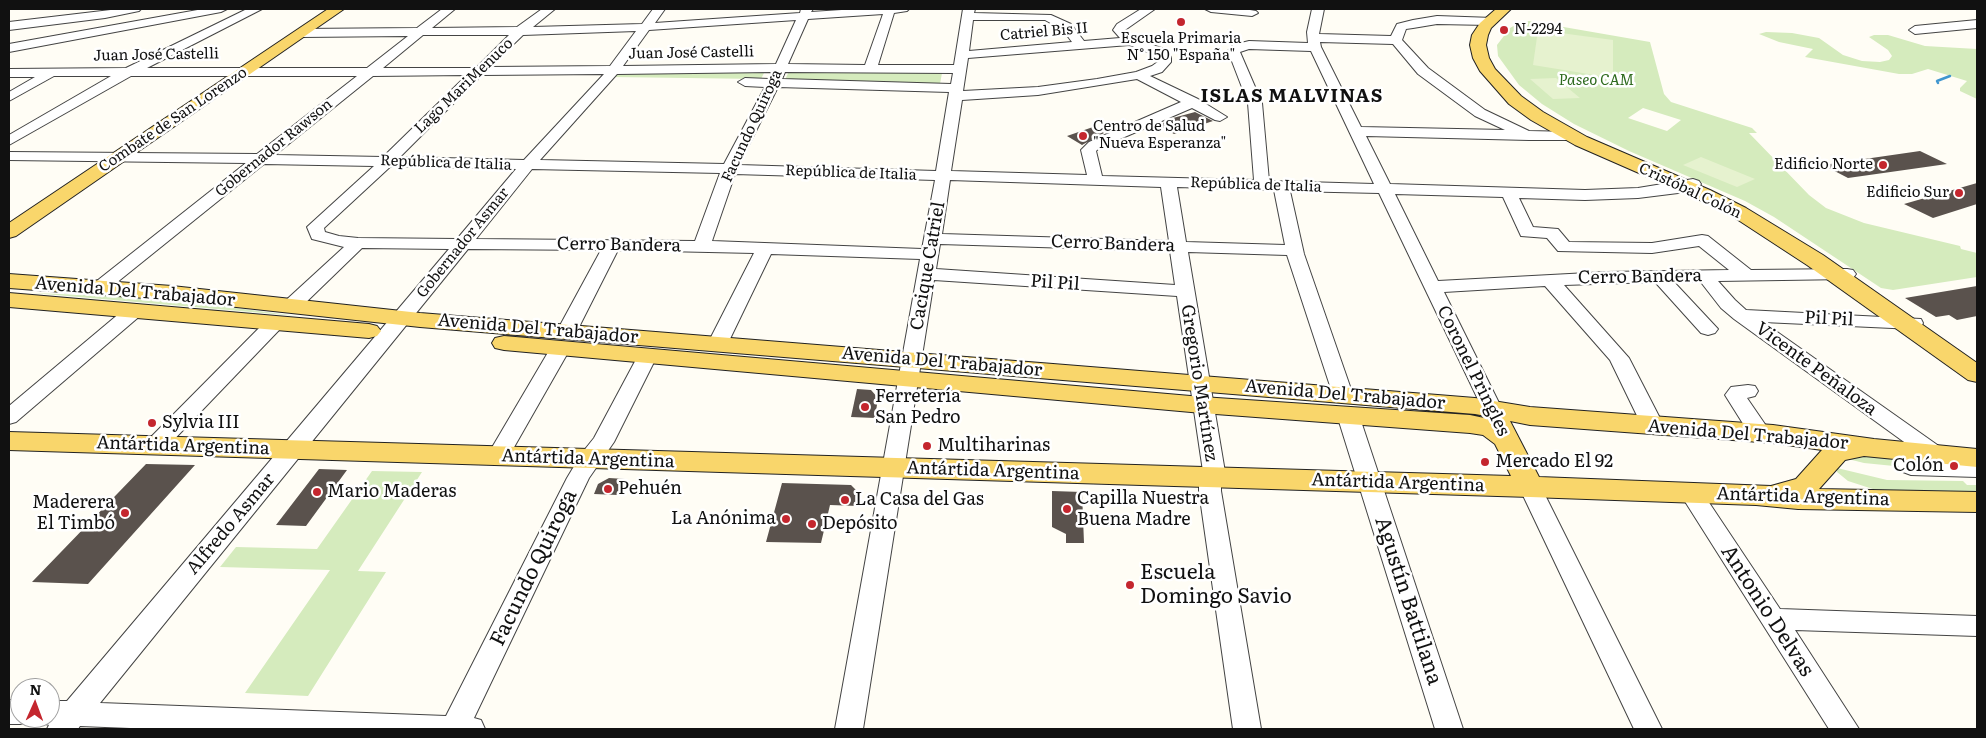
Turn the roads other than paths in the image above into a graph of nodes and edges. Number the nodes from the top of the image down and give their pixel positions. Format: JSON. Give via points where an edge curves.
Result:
{"nodes":[{"id":1,"x":41,"y":9,"type":"edge"},
{"id":2,"x":135,"y":9,"type":"edge"},
{"id":3,"x":221,"y":9,"type":"edge"},
{"id":4,"x":256,"y":9,"type":"edge"},
{"id":5,"x":337,"y":9,"type":"edge"},
{"id":6,"x":449,"y":9,"type":"edge"},
{"id":7,"x":549,"y":9,"type":"edge"},
{"id":8,"x":659,"y":9,"type":"edge"},
{"id":9,"x":734,"y":9,"type":"edge"},
{"id":10,"x":890,"y":9,"type":"edge"},
{"id":11,"x":903,"y":9,"type":"edge"},
{"id":12,"x":1149,"y":9,"type":"edge"},
{"id":13,"x":1211,"y":9,"type":"edge"},
{"id":14,"x":1318,"y":9,"type":"edge"},
{"id":15,"x":1504,"y":9,"type":"edge"},
{"id":16,"x":1516,"y":9,"type":"edge"},
{"id":17,"x":1253,"y":11,"type":"edge"},
{"id":18,"x":805,"y":12,"type":"edge"},
{"id":19,"x":968,"y":12,"type":"edge"},
{"id":20,"x":726,"y":20,"type":"junction"},
{"id":21,"x":1489,"y":21,"type":"junction"},
{"id":22,"x":1977,"y":24,"type":"edge"},
{"id":23,"x":9,"y":25,"type":"edge"},
{"id":24,"x":646,"y":27,"type":"junction"},
{"id":25,"x":1915,"y":30,"type":"dead end"},
{"id":26,"x":418,"y":32,"type":"junction"},
{"id":27,"x":520,"y":32,"type":"junction"},
{"id":28,"x":301,"y":33,"type":"junction"},
{"id":29,"x":1130,"y":40,"type":"junction"},
{"id":30,"x":1396,"y":40,"type":"junction"},
{"id":31,"x":1314,"y":42,"type":"junction"},
{"id":32,"x":1081,"y":45,"type":"junction"},
{"id":33,"x":1249,"y":45,"type":"junction"},
{"id":34,"x":9,"y":48,"type":"edge"},
{"id":35,"x":961,"y":55,"type":"junction"},
{"id":36,"x":780,"y":68,"type":"junction"},
{"id":37,"x":870,"y":68,"type":"junction"},
{"id":38,"x":959,"y":69,"type":"junction"},
{"id":39,"x":245,"y":71,"type":"junction"},
{"id":40,"x":128,"y":72,"type":"junction"},
{"id":41,"x":369,"y":72,"type":"junction"},
{"id":42,"x":9,"y":73,"type":"edge"},
{"id":43,"x":51,"y":73,"type":"junction"},
{"id":44,"x":477,"y":73,"type":"junction"},
{"id":45,"x":610,"y":75,"type":"junction"},
{"id":46,"x":1139,"y":75,"type":"junction"},
{"id":47,"x":774,"y":82,"type":"junction"},
{"id":48,"x":955,"y":92,"type":"junction"},
{"id":49,"x":9,"y":97,"type":"edge"},
{"id":50,"x":1193,"y":102,"type":"junction"},
{"id":51,"x":1220,"y":117,"type":"dead end"},
{"id":52,"x":1356,"y":131,"type":"junction"},
{"id":53,"x":1529,"y":136,"type":"junction"},
{"id":54,"x":1572,"y":136,"type":"junction"},
{"id":55,"x":9,"y":142,"type":"edge"},
{"id":56,"x":9,"y":156,"type":"edge"},
{"id":57,"x":118,"y":157,"type":"junction"},
{"id":58,"x":262,"y":159,"type":"junction"},
{"id":59,"x":387,"y":162,"type":"junction"},
{"id":60,"x":526,"y":166,"type":"junction"},
{"id":61,"x":729,"y":169,"type":"junction"},
{"id":62,"x":943,"y":176,"type":"junction"},
{"id":63,"x":1096,"y":181,"type":"junction"},
{"id":64,"x":1168,"y":183,"type":"junction"},
{"id":65,"x":1689,"y":185,"type":"junction"},
{"id":66,"x":1262,"y":186,"type":"junction"},
{"id":67,"x":1281,"y":186,"type":"junction"},
{"id":68,"x":1385,"y":189,"type":"junction"},
{"id":69,"x":1509,"y":193,"type":"junction"},
{"id":70,"x":315,"y":227,"type":"joint"},
{"id":71,"x":11,"y":229,"type":"edge"},
{"id":72,"x":358,"y":243,"type":"junction"},
{"id":73,"x":462,"y":244,"type":"junction"},
{"id":74,"x":612,"y":245,"type":"junction"},
{"id":75,"x":702,"y":246,"type":"junction"},
{"id":76,"x":1178,"y":246,"type":"junction"},
{"id":77,"x":931,"y":247,"type":"junction"},
{"id":78,"x":765,"y":248,"type":"junction"},
{"id":79,"x":1294,"y":250,"type":"junction"},
{"id":80,"x":926,"y":274,"type":"junction"},
{"id":81,"x":1841,"y":274,"type":"junction"},
{"id":82,"x":1746,"y":275,"type":"junction"},
{"id":83,"x":1659,"y":276,"type":"junction"},
{"id":84,"x":1704,"y":276,"type":"junction"},
{"id":85,"x":1550,"y":280,"type":"junction"},
{"id":86,"x":9,"y":284,"type":"edge"},
{"id":87,"x":1432,"y":287,"type":"junction"},
{"id":88,"x":99,"y":288,"type":"junction"},
{"id":89,"x":1185,"y":291,"type":"junction"},
{"id":90,"x":9,"y":300,"type":"edge"},
{"id":91,"x":134,"y":310,"type":"junction"},
{"id":92,"x":283,"y":314,"type":"junction"},
{"id":93,"x":1741,"y":315,"type":"junction"},
{"id":94,"x":1911,"y":323,"type":"junction"},
{"id":95,"x":395,"y":326,"type":"junction"},
{"id":96,"x":1708,"y":329,"type":"dead end"},
{"id":97,"x":564,"y":340,"type":"junction"},
{"id":98,"x":718,"y":344,"type":"junction"},
{"id":99,"x":647,"y":356,"type":"junction"},
{"id":100,"x":1977,"y":364,"type":"edge"},
{"id":101,"x":910,"y":370,"type":"junction"},
{"id":102,"x":1977,"y":374,"type":"edge"},
{"id":103,"x":1748,"y":391,"type":"dead end"},
{"id":104,"x":1200,"y":394,"type":"junction"},
{"id":105,"x":1345,"y":405,"type":"junction"},
{"id":106,"x":1493,"y":411,"type":"junction"},
{"id":107,"x":9,"y":418,"type":"edge"},
{"id":108,"x":1653,"y":426,"type":"junction"},
{"id":109,"x":1760,"y":433,"type":"junction"},
{"id":110,"x":1506,"y":439,"type":"junction"},
{"id":111,"x":9,"y":441,"type":"edge"},
{"id":112,"x":155,"y":446,"type":"junction"},
{"id":113,"x":1874,"y":448,"type":"junction"},
{"id":114,"x":292,"y":450,"type":"junction"},
{"id":115,"x":1935,"y":454,"type":"junction"},
{"id":116,"x":498,"y":456,"type":"junction"},
{"id":117,"x":590,"y":458,"type":"junction"},
{"id":118,"x":1977,"y":458,"type":"edge"},
{"id":119,"x":1977,"y":464,"type":"edge"},
{"id":120,"x":893,"y":468,"type":"junction"},
{"id":121,"x":1823,"y":468,"type":"junction"},
{"id":122,"x":1977,"y":469,"type":"edge"},
{"id":123,"x":1215,"y":478,"type":"junction"},
{"id":124,"x":1370,"y":482,"type":"junction"},
{"id":125,"x":1530,"y":487,"type":"junction"},
{"id":126,"x":1690,"y":492,"type":"junction"},
{"id":127,"x":1743,"y":494,"type":"junction"},
{"id":128,"x":1899,"y":500,"type":"junction"},
{"id":129,"x":1977,"y":502,"type":"edge"},
{"id":130,"x":1773,"y":619,"type":"junction"},
{"id":131,"x":1977,"y":626,"type":"edge"},
{"id":132,"x":62,"y":719,"type":"edge"},
{"id":133,"x":454,"y":729,"type":"edge"},
{"id":134,"x":472,"y":729,"type":"edge"},
{"id":135,"x":849,"y":729,"type":"edge"},
{"id":136,"x":1247,"y":729,"type":"edge"},
{"id":137,"x":1450,"y":729,"type":"edge"},
{"id":138,"x":1648,"y":729,"type":"edge"},
{"id":139,"x":1845,"y":729,"type":"edge"}],
"edges":[{"from":1,"to":23,"type":"street"},
{"from":2,"to":23,"type":"street"},
{"from":3,"to":34,"type":"street"},
{"from":4,"to":40,"type":"street"},
{"from":5,"to":28,"type":"main road","name":"Combate de San Lorenzo"},
{"from":6,"to":26,"type":"street","name":"Gobernador Rawson"},
{"from":7,"to":27,"type":"street","name":"Lago MariMenuco"},
{"from":8,"to":24,"type":"street","name":"Gobernador Asmar"},
{"from":9,"to":20,"type":"street"},
{"from":10,"to":11,"type":"street"},
{"from":10,"to":18,"type":"street"},
{"from":10,"to":37,"type":"street"},
{"from":12,"to":29,"type":"street","via":[[1121,26],[1121,34]]},
{"from":13,"to":17,"type":"street"},
{"from":14,"to":31,"type":"street"},
{"from":15,"to":21,"type":"main road","name":"Cristóbal Colón"},
{"from":16,"to":65,"type":"main road","name":"Cristóbal Colón","via":[[1489,35],[1488,47],[1498,71],[1516,92],[1582,135]]},
{"from":17,"to":33,"type":"street"},
{"from":18,"to":20,"type":"street"},
{"from":18,"to":36,"type":"street","name":"Facundo Quiroga"},
{"from":19,"to":32,"type":"street","via":[[1047,17],[1067,28]]},
{"from":19,"to":35,"type":"street","name":"Cacique Catriel"},
{"from":20,"to":24,"type":"street"},
{"from":21,"to":30,"type":"street","via":[[1437,20],[1413,24],[1402,27]]},
{"from":21,"to":54,"type":"main road","name":"Cristóbal Colón","via":[[1481,31],[1478,45],[1488,71],[1515,100]]},
{"from":22,"to":25,"type":"street"},
{"from":24,"to":27,"type":"street"},
{"from":24,"to":45,"type":"street","name":"Gobernador Asmar"},
{"from":26,"to":27,"type":"street"},
{"from":26,"to":28,"type":"street"},
{"from":26,"to":41,"type":"street","name":"Gobernador Rawson"},
{"from":27,"to":44,"type":"street","name":"Lago MariMenuco"},
{"from":28,"to":39,"type":"main road","name":"Combate de San Lorenzo"},
{"from":29,"to":32,"type":"street","name":"Catriel Bis II"},
{"from":29,"to":46,"type":"street","name":"Juan José Castelli","via":[[1165,57],[1165,62],[1157,69]]},
{"from":30,"to":31,"type":"street"},
{"from":30,"to":53,"type":"street","via":[[1423,72],[1480,113]]},
{"from":31,"to":33,"type":"street"},
{"from":31,"to":52,"type":"street","name":"Coronel Pringles"},
{"from":32,"to":35,"type":"street","name":"Catriel Bis II"},
{"from":33,"to":66,"type":"street","via":[[1234,51],[1255,103]]},
{"from":35,"to":38,"type":"street","name":"Cacique Catriel"},
{"from":36,"to":37,"type":"street","name":"Juan José Castelli"},
{"from":36,"to":45,"type":"street","name":"Juan José Castelli"},
{"from":36,"to":47,"type":"street","name":"Facundo Quiroga"},
{"from":37,"to":38,"type":"street","name":"Juan José Castelli"},
{"from":38,"to":48,"type":"street","name":"Cacique Catriel"},
{"from":39,"to":40,"type":"street","name":"Juan José Castelli"},
{"from":39,"to":41,"type":"street","name":"Juan José Castelli"},
{"from":39,"to":57,"type":"main road","name":"Combate de San Lorenzo"},
{"from":40,"to":43,"type":"street","name":"Juan José Castelli"},
{"from":40,"to":55,"type":"street"},
{"from":41,"to":44,"type":"street","name":"Juan José Castelli"},
{"from":41,"to":58,"type":"street","name":"Gobernador Rawson"},
{"from":42,"to":43,"type":"street","name":"Juan José Castelli"},
{"from":43,"to":49,"type":"street"},
{"from":44,"to":45,"type":"street","name":"Juan José Castelli"},
{"from":44,"to":59,"type":"street","name":"Lago MariMenuco"},
{"from":45,"to":47,"type":"street","name":"Juan José Castelli"},
{"from":45,"to":60,"type":"street","name":"Gobernador Asmar"},
{"from":46,"to":48,"type":"street","name":"Juan José Castelli","via":[[1038,91]]},
{"from":46,"to":50,"type":"street"},
{"from":47,"to":48,"type":"street","name":"Juan José Castelli"},
{"from":47,"to":61,"type":"street","name":"Facundo Quiroga"},
{"from":48,"to":62,"type":"street","name":"Cacique Catriel"},
{"from":50,"to":51,"type":"street"},
{"from":50,"to":63,"type":"street","via":[[1094,145],[1088,150]]},
{"from":52,"to":53,"type":"street"},
{"from":52,"to":68,"type":"street","name":"Coronel Pringles"},
{"from":53,"to":54,"type":"street"},
{"from":54,"to":65,"type":"main road","name":"Cristóbal Colón"},
{"from":56,"to":57,"type":"street","name":"República de Italia"},
{"from":57,"to":58,"type":"street","name":"República de Italia"},
{"from":57,"to":71,"type":"main road","name":"Combate de San Lorenzo"},
{"from":58,"to":59,"type":"street","name":"República de Italia"},
{"from":58,"to":88,"type":"street","name":"Gobernador Rawson"},
{"from":59,"to":60,"type":"street","name":"República de Italia"},
{"from":59,"to":70,"type":"street","name":"Lago MariMenuco"},
{"from":60,"to":61,"type":"street","name":"República de Italia"},
{"from":60,"to":73,"type":"street","name":"Gobernador Asmar"},
{"from":61,"to":62,"type":"street","name":"República de Italia"},
{"from":61,"to":75,"type":"street","name":"Facundo Quiroga"},
{"from":62,"to":63,"type":"street","name":"República de Italia"},
{"from":62,"to":77,"type":"street","name":"Cacique Catriel"},
{"from":63,"to":64,"type":"street","name":"República de Italia"},
{"from":64,"to":66,"type":"street","name":"República de Italia"},
{"from":64,"to":76,"type":"street","name":"Gregorio Martínez"},
{"from":65,"to":69,"type":"street","name":"República de Italia","via":[[1606,195]]},
{"from":65,"to":81,"type":"main road","name":"Cristóbal Colón"},
{"from":66,"to":67,"type":"street","name":"República de Italia"},
{"from":67,"to":68,"type":"street","name":"República de Italia"},
{"from":67,"to":79,"type":"street","name":"Agustín Battilana"},
{"from":68,"to":69,"type":"street","name":"República de Italia"},
{"from":68,"to":87,"type":"street","name":"Coronel Pringles"},
{"from":69,"to":82,"type":"street","via":[[1527,232],[1550,233],[1564,247],[1652,248],[1702,240]]},
{"from":70,"to":72,"type":"street","name":"Cerro Bandera","via":[[318,235]]},
{"from":72,"to":73,"type":"street","name":"Cerro Bandera"},
{"from":72,"to":92,"type":"street"},
{"from":73,"to":74,"type":"street","name":"Cerro Bandera"},
{"from":73,"to":95,"type":"street","name":"Gobernador Asmar"},
{"from":74,"to":75,"type":"street","name":"Cerro Bandera"},
{"from":74,"to":97,"type":"street"},
{"from":75,"to":78,"type":"street","name":"Cerro Bandera"},
{"from":76,"to":77,"type":"street","name":"Cerro Bandera"},
{"from":76,"to":79,"type":"street","name":"Cerro Bandera"},
{"from":76,"to":89,"type":"street","name":"Gregorio Martínez"},
{"from":77,"to":78,"type":"street","name":"Cerro Bandera"},
{"from":77,"to":80,"type":"street","name":"Cacique Catriel"},
{"from":78,"to":98,"type":"street"},
{"from":79,"to":105,"type":"street","name":"Agustín Battilana"},
{"from":80,"to":89,"type":"street","name":"Pil Pil"},
{"from":80,"to":101,"type":"street","name":"Cacique Catriel"},
{"from":81,"to":82,"type":"street","name":"Cerro Bandera"},
{"from":81,"to":94,"type":"main road","name":"Cristóbal Colón"},
{"from":82,"to":84,"type":"street","name":"Cerro Bandera"},
{"from":83,"to":84,"type":"street","name":"Cerro Bandera"},
{"from":83,"to":85,"type":"street","name":"Cerro Bandera"},
{"from":83,"to":96,"type":"street"},
{"from":84,"to":93,"type":"street","name":"Vicente Peñaloza"},
{"from":85,"to":87,"type":"street","name":"Cerro Bandera"},
{"from":85,"to":108,"type":"street","via":[[1619,358]]},
{"from":86,"to":88,"type":"main road","name":"Avenida Del Trabajador"},
{"from":87,"to":106,"type":"street","name":"Coronel Pringles"},
{"from":88,"to":92,"type":"main road","name":"Avenida Del Trabajador"},
{"from":89,"to":104,"type":"street","name":"Gregorio Martínez"},
{"from":90,"to":91,"type":"main road","name":"Avenida Del Trabajador"},
{"from":91,"to":92,"type":"main road","name":"Avenida Del Trabajador"},
{"from":91,"to":107,"type":"street"},
{"from":92,"to":95,"type":"main road","name":"Avenida Del Trabajador"},
{"from":92,"to":112,"type":"street"},
{"from":93,"to":94,"type":"street","name":"Pil Pil"},
{"from":93,"to":115,"type":"street","name":"Vicente Peñaloza"},
{"from":94,"to":100,"type":"main road","name":"Cristóbal Colón"},
{"from":94,"to":102,"type":"main road","name":"Cristóbal Colón"},
{"from":95,"to":97,"type":"main road","name":"Avenida Del Trabajador"},
{"from":95,"to":114,"type":"street","name":"Alfredo Asmar"},
{"from":97,"to":98,"type":"main road","name":"Avenida Del Trabajador"},
{"from":97,"to":99,"type":"main road","name":"Avenida Del Trabajador"},
{"from":97,"to":116,"type":"street"},
{"from":98,"to":101,"type":"main road","name":"Avenida Del Trabajador"},
{"from":99,"to":101,"type":"main road","name":"Avenida Del Trabajador"},
{"from":99,"to":117,"type":"street","name":"Facundo Quiroga","via":[[603,442]]},
{"from":101,"to":104,"type":"main road","name":"Avenida Del Trabajador"},
{"from":101,"to":120,"type":"street","name":"Cacique Catriel"},
{"from":103,"to":109,"type":"street","via":[[1738,392],[1735,396]]},
{"from":104,"to":105,"type":"main road","name":"Avenida Del Trabajador"},
{"from":104,"to":123,"type":"street","name":"Gregorio Martínez"},
{"from":105,"to":106,"type":"main road","name":"Avenida Del Trabajador","via":[[1475,406]]},
{"from":105,"to":110,"type":"main road","name":"Avenida Del Trabajador","via":[[1491,428]]},
{"from":105,"to":124,"type":"street","name":"Agustín Battilana"},
{"from":106,"to":108,"type":"main road","name":"Avenida Del Trabajador"},
{"from":106,"to":110,"type":"main road","name":"Coronel Pringles"},
{"from":108,"to":109,"type":"main road","name":"Avenida Del Trabajador"},
{"from":109,"to":113,"type":"main road","name":"Avenida Del Trabajador"},
{"from":110,"to":125,"type":"main road","name":"Coronel Pringles"},
{"from":111,"to":112,"type":"main road","name":"Antártida Argentina"},
{"from":112,"to":114,"type":"main road","name":"Antártida Argentina"},
{"from":113,"to":115,"type":"main road"},
{"from":113,"to":121,"type":"main road","via":[[1840,450]]},
{"from":114,"to":116,"type":"main road","name":"Antártida Argentina"},
{"from":114,"to":132,"type":"street","name":"Alfredo Asmar"},
{"from":115,"to":118,"type":"main road"},
{"from":116,"to":117,"type":"main road","name":"Antártida Argentina"},
{"from":117,"to":120,"type":"main road","name":"Antártida Argentina"},
{"from":117,"to":133,"type":"street","name":"Facundo Quiroga"},
{"from":119,"to":122,"type":"street","via":[[1907,463],[1911,467]]},
{"from":120,"to":123,"type":"main road","name":"Antártida Argentina"},
{"from":120,"to":135,"type":"street","name":"Cacique Catriel"},
{"from":121,"to":127,"type":"main road","via":[[1812,482],[1799,490]]},
{"from":121,"to":128,"type":"main road","via":[[1844,487]]},
{"from":123,"to":124,"type":"main road","name":"Antártida Argentina"},
{"from":123,"to":136,"type":"street","name":"Gregorio Martínez","via":[[1210,491]]},
{"from":124,"to":125,"type":"main road","name":"Antártida Argentina"},
{"from":124,"to":137,"type":"street","name":"Agustín Battilana"},
{"from":125,"to":126,"type":"main road","name":"Antártida Argentina"},
{"from":125,"to":138,"type":"street","name":"Coronel Pringles"},
{"from":126,"to":127,"type":"main road","name":"Antártida Argentina"},
{"from":126,"to":130,"type":"street","name":"Antonio Delvas"},
{"from":127,"to":128,"type":"main road","name":"Antártida Argentina"},
{"from":128,"to":129,"type":"main road","name":"Antártida Argentina"},
{"from":130,"to":131,"type":"street"},
{"from":130,"to":139,"type":"street","name":"Antonio Delvas"},
{"from":132,"to":133,"type":"street"},
{"from":133,"to":134,"type":"street"}]}
